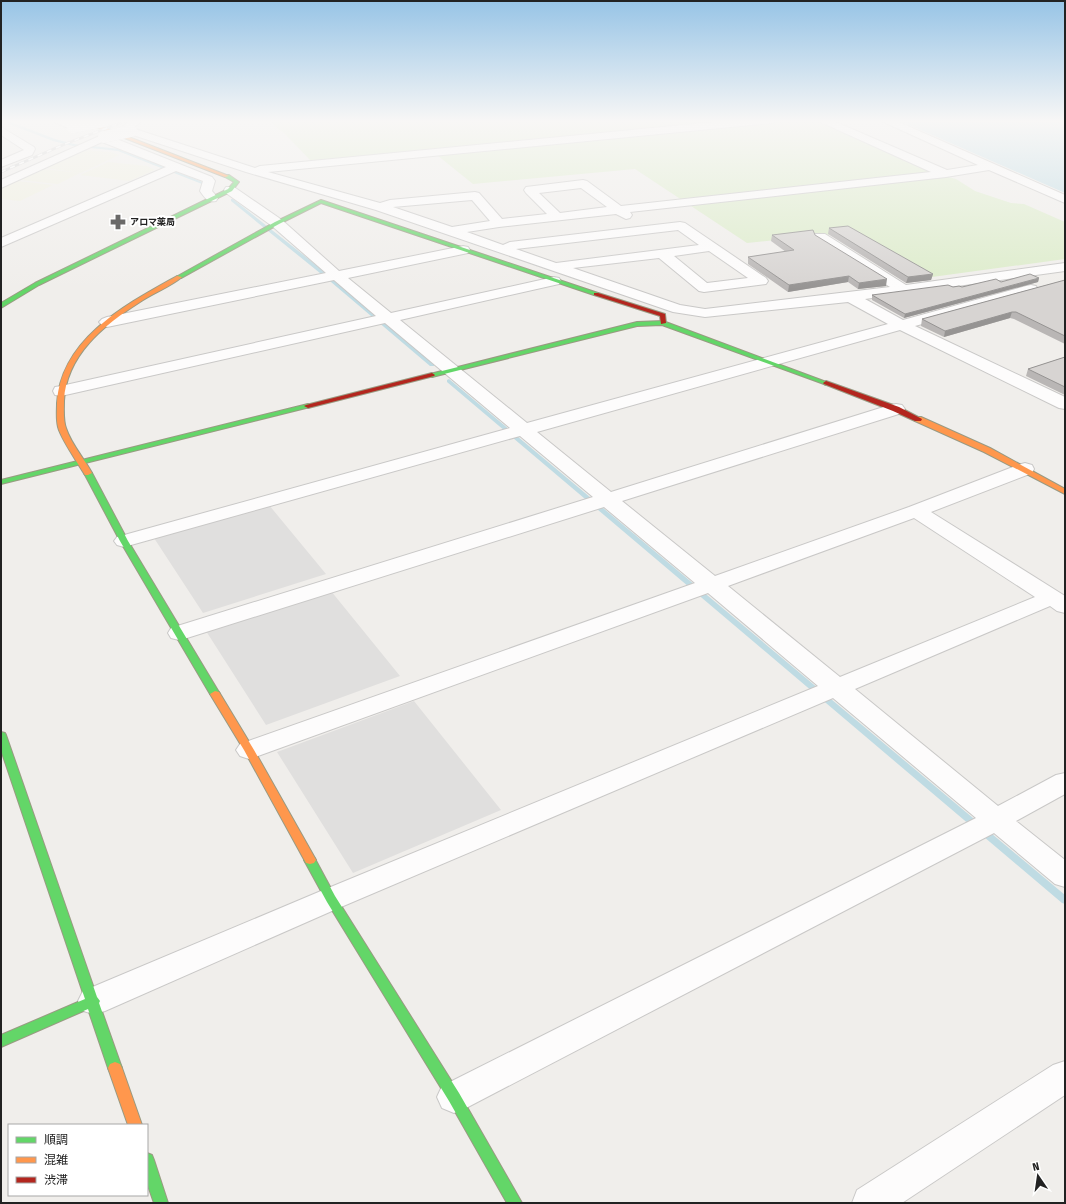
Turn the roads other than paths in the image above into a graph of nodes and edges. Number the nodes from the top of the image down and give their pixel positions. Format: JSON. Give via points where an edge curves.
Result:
{"nodes":[{"id":1,"x":18,"y":176,"type":"edge"},
{"id":2,"x":155,"y":176,"type":"edge"},
{"id":3,"x":195,"y":176,"type":"edge"},
{"id":4,"x":196,"y":176,"type":"edge"},
{"id":5,"x":240,"y":176,"type":"edge"},
{"id":6,"x":272,"y":176,"type":"edge"},
{"id":7,"x":927,"y":176,"type":"edge"},
{"id":8,"x":1014,"y":176,"type":"edge"},
{"id":9,"x":1,"y":184,"type":"edge"},
{"id":10,"x":222,"y":188,"type":"junction"},
{"id":11,"x":1065,"y":199,"type":"edge"},
{"id":12,"x":380,"y":207,"type":"junction"},
{"id":13,"x":620,"y":211,"type":"junction"},
{"id":14,"x":557,"y":217,"type":"junction"},
{"id":15,"x":499,"y":223,"type":"junction"},
{"id":16,"x":270,"y":227,"type":"junction"},
{"id":17,"x":646,"y":230,"type":"junction"},
{"id":18,"x":452,"y":232,"type":"junction"},
{"id":19,"x":820,"y":237,"type":"edge"},
{"id":20,"x":1,"y":243,"type":"edge"},
{"id":21,"x":712,"y":247,"type":"junction"},
{"id":22,"x":503,"y":249,"type":"junction"},
{"id":23,"x":463,"y":250,"type":"junction"},
{"id":24,"x":662,"y":253,"type":"junction"},
{"id":25,"x":1065,"y":267,"type":"edge"},
{"id":26,"x":555,"y":274,"type":"junction"},
{"id":27,"x":331,"y":277,"type":"junction"},
{"id":28,"x":1043,"y":286,"type":"edge"},
{"id":29,"x":903,"y":289,"type":"junction"},
{"id":30,"x":850,"y":297,"type":"junction"},
{"id":31,"x":1,"y":306,"type":"edge"},
{"id":32,"x":678,"y":309,"type":"junction"},
{"id":33,"x":663,"y":319,"type":"junction"},
{"id":34,"x":382,"y":320,"type":"junction"},
{"id":35,"x":107,"y":322,"type":"junction"},
{"id":36,"x":901,"y":325,"type":"junction"},
{"id":37,"x":770,"y":362,"type":"junction"},
{"id":38,"x":1029,"y":368,"type":"edge"},
{"id":39,"x":451,"y":370,"type":"junction"},
{"id":40,"x":1007,"y":375,"type":"junction"},
{"id":41,"x":61,"y":391,"type":"junction"},
{"id":42,"x":1065,"y":404,"type":"edge"},
{"id":43,"x":896,"y":409,"type":"junction"},
{"id":44,"x":515,"y":432,"type":"junction"},
{"id":45,"x":83,"y":462,"type":"junction"},
{"id":46,"x":1025,"y":469,"type":"junction"},
{"id":47,"x":1,"y":482,"type":"edge"},
{"id":48,"x":1065,"y":492,"type":"edge"},
{"id":49,"x":600,"y":502,"type":"junction"},
{"id":50,"x":916,"y":511,"type":"junction"},
{"id":51,"x":124,"y":541,"type":"junction"},
{"id":52,"x":702,"y":588,"type":"junction"},
{"id":53,"x":1058,"y":602,"type":"edge"},
{"id":54,"x":179,"y":633,"type":"junction"},
{"id":55,"x":826,"y":692,"type":"junction"},
{"id":56,"x":1,"y":735,"type":"edge"},
{"id":57,"x":249,"y":750,"type":"junction"},
{"id":58,"x":1065,"y":782,"type":"edge"},
{"id":59,"x":985,"y":825,"type":"junction"},
{"id":60,"x":1065,"y":876,"type":"edge"},
{"id":61,"x":331,"y":899,"type":"junction"},
{"id":62,"x":94,"y":1001,"type":"junction"},
{"id":63,"x":1,"y":1041,"type":"edge"},
{"id":64,"x":1065,"y":1076,"type":"edge"},
{"id":65,"x":454,"y":1097,"type":"junction"},
{"id":66,"x":135,"y":1124,"type":"edge"},
{"id":67,"x":148,"y":1163,"type":"edge"},
{"id":68,"x":161,"y":1203,"type":"edge"},
{"id":69,"x":515,"y":1203,"type":"edge"},
{"id":70,"x":870,"y":1203,"type":"edge"}],
"edges":[{"from":1,"to":9,"type":"street"},
{"from":2,"to":20,"type":"street"},
{"from":3,"to":10,"type":"street"},
{"from":4,"to":10,"type":"street","via":[[208,179],[206,191]]},
{"from":5,"to":10,"type":"street"},
{"from":6,"to":12,"type":"street"},
{"from":7,"to":13,"type":"street"},
{"from":8,"to":11,"type":"street"},
{"from":10,"to":16,"type":"street"},
{"from":10,"to":31,"type":"street","via":[[37,284]]},
{"from":12,"to":15,"type":"street","via":[[475,196]]},
{"from":12,"to":18,"type":"street"},
{"from":13,"to":14,"type":"street"},
{"from":13,"to":14,"type":"street","via":[[583,184],[530,190]]},
{"from":13,"to":17,"type":"street"},
{"from":14,"to":15,"type":"street"},
{"from":15,"to":18,"type":"street","via":[[462,228]]},
{"from":16,"to":23,"type":"street","via":[[321,201]]},
{"from":16,"to":27,"type":"street"},
{"from":16,"to":35,"type":"street","via":[[139,299]]},
{"from":17,"to":21,"type":"street","via":[[680,226]]},
{"from":17,"to":22,"type":"street","via":[[510,246]]},
{"from":18,"to":22,"type":"street"},
{"from":19,"to":29,"type":"street"},
{"from":21,"to":24,"type":"street"},
{"from":21,"to":24,"type":"street","via":[[761,281],[704,288]]},
{"from":22,"to":26,"type":"street"},
{"from":23,"to":26,"type":"street"},
{"from":23,"to":27,"type":"street"},
{"from":24,"to":26,"type":"street"},
{"from":25,"to":29,"type":"street"},
{"from":26,"to":32,"type":"street"},
{"from":26,"to":33,"type":"street"},
{"from":26,"to":34,"type":"street"},
{"from":27,"to":34,"type":"street"},
{"from":27,"to":35,"type":"street"},
{"from":28,"to":36,"type":"street"},
{"from":29,"to":30,"type":"street"},
{"from":30,"to":32,"type":"street","via":[[720,312],[705,313]]},
{"from":30,"to":36,"type":"street"},
{"from":32,"to":33,"type":"street"},
{"from":33,"to":37,"type":"street"},
{"from":33,"to":39,"type":"street"},
{"from":34,"to":39,"type":"street"},
{"from":34,"to":41,"type":"street"},
{"from":35,"to":41,"type":"street","via":[[75,355],[65,375]]},
{"from":36,"to":37,"type":"street"},
{"from":36,"to":40,"type":"street"},
{"from":37,"to":43,"type":"street"},
{"from":37,"to":44,"type":"street"},
{"from":38,"to":40,"type":"street"},
{"from":39,"to":44,"type":"street"},
{"from":39,"to":45,"type":"street"},
{"from":40,"to":42,"type":"street"},
{"from":41,"to":45,"type":"street","via":[[59,398],[62,429]]},
{"from":43,"to":46,"type":"street"},
{"from":43,"to":49,"type":"street"},
{"from":44,"to":49,"type":"street"},
{"from":44,"to":51,"type":"street"},
{"from":45,"to":47,"type":"street"},
{"from":45,"to":51,"type":"street"},
{"from":46,"to":48,"type":"street"},
{"from":46,"to":50,"type":"street"},
{"from":49,"to":52,"type":"street"},
{"from":49,"to":54,"type":"street"},
{"from":50,"to":52,"type":"street"},
{"from":50,"to":53,"type":"street"},
{"from":51,"to":54,"type":"street"},
{"from":52,"to":55,"type":"street"},
{"from":52,"to":57,"type":"street"},
{"from":53,"to":55,"type":"street"},
{"from":54,"to":57,"type":"street"},
{"from":55,"to":59,"type":"street"},
{"from":55,"to":61,"type":"street"},
{"from":56,"to":62,"type":"street"},
{"from":57,"to":61,"type":"street"},
{"from":58,"to":59,"type":"street"},
{"from":59,"to":60,"type":"street"},
{"from":59,"to":65,"type":"street"},
{"from":61,"to":62,"type":"street"},
{"from":61,"to":65,"type":"street"},
{"from":62,"to":63,"type":"street"},
{"from":62,"to":66,"type":"street"},
{"from":64,"to":70,"type":"street"},
{"from":65,"to":69,"type":"street"},
{"from":67,"to":68,"type":"street"}]}
